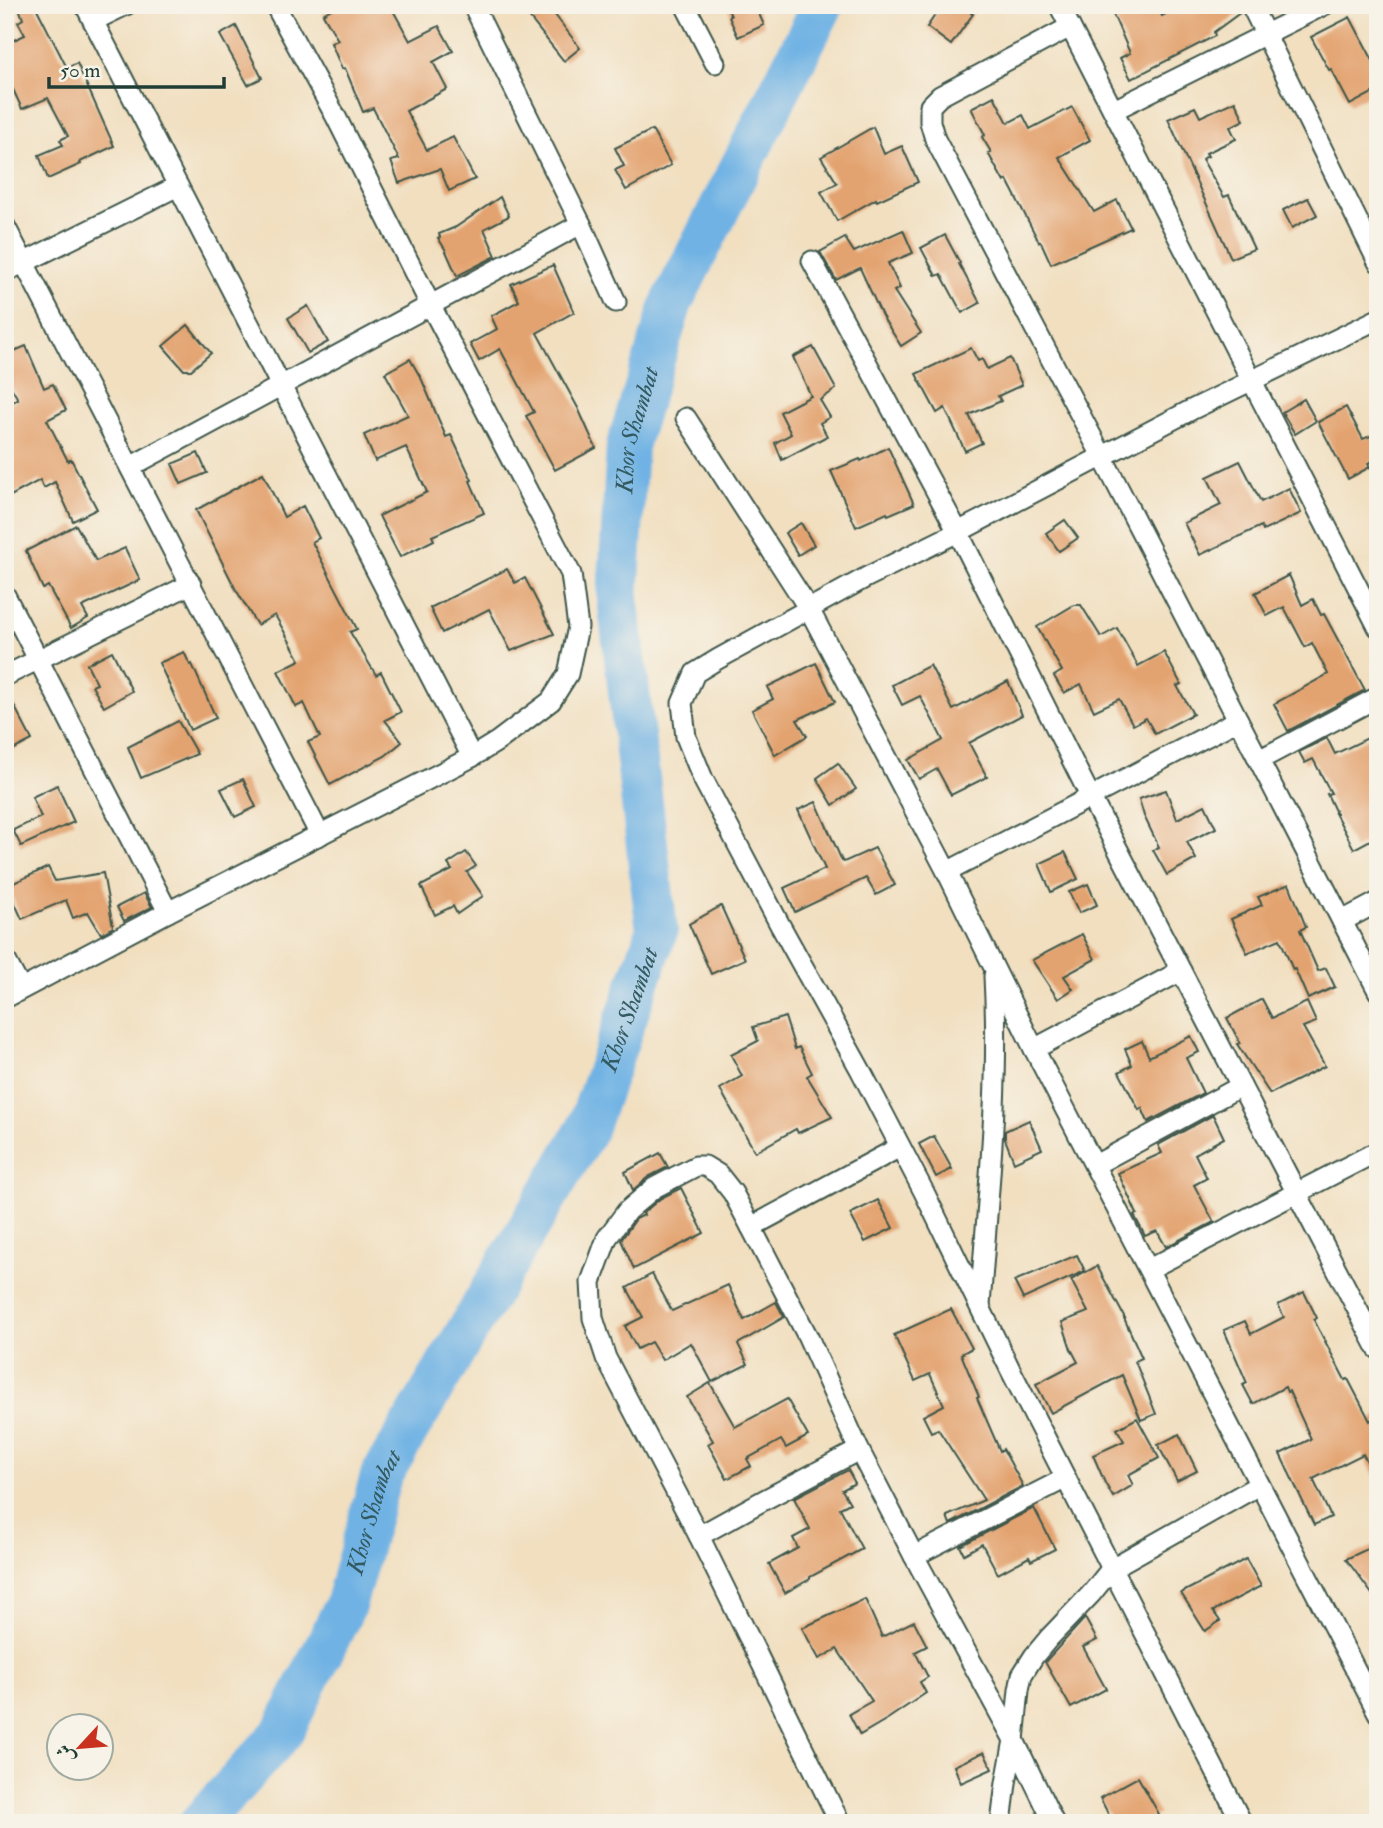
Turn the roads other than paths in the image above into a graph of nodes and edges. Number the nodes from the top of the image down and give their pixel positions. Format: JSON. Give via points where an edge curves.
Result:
{"nodes":[{"id":1,"x":125,"y":5,"type":"edge"},
{"id":2,"x":275,"y":5,"type":"edge"},
{"id":3,"x":473,"y":5,"type":"edge"},
{"id":4,"x":685,"y":5,"type":"edge"},
{"id":5,"x":1059,"y":5,"type":"edge"},
{"id":6,"x":1251,"y":5,"type":"edge"},
{"id":7,"x":1324,"y":5,"type":"edge"},
{"id":8,"x":89,"y":13,"type":"edge"},
{"id":9,"x":1070,"y":27,"type":"junction"},
{"id":10,"x":1266,"y":35,"type":"junction"},
{"id":11,"x":715,"y":63,"type":"dead end"},
{"id":12,"x":1114,"y":110,"type":"junction"},
{"id":13,"x":178,"y":186,"type":"junction"},
{"id":14,"x":581,"y":224,"type":"junction"},
{"id":15,"x":5,"y":226,"type":"edge"},
{"id":16,"x":813,"y":261,"type":"dead end"},
{"id":17,"x":24,"y":262,"type":"junction"},
{"id":18,"x":1378,"y":262,"type":"edge"},
{"id":19,"x":5,"y":272,"type":"edge"},
{"id":20,"x":617,"y":302,"type":"dead end"},
{"id":21,"x":431,"y":306,"type":"junction"},
{"id":22,"x":1378,"y":319,"type":"edge"},
{"id":23,"x":1252,"y":380,"type":"junction"},
{"id":24,"x":281,"y":386,"type":"junction"},
{"id":25,"x":686,"y":418,"type":"dead end"},
{"id":26,"x":1102,"y":456,"type":"junction"},
{"id":27,"x":130,"y":467,"type":"junction"},
{"id":28,"x":958,"y":531,"type":"junction"},
{"id":29,"x":191,"y":584,"type":"junction"},
{"id":30,"x":5,"y":595,"type":"edge"},
{"id":31,"x":809,"y":609,"type":"junction"},
{"id":32,"x":1378,"y":627,"type":"edge"},
{"id":33,"x":38,"y":659,"type":"junction"},
{"id":34,"x":5,"y":676,"type":"edge"},
{"id":35,"x":1378,"y":697,"type":"edge"},
{"id":36,"x":1238,"y":720,"type":"junction"},
{"id":37,"x":472,"y":757,"type":"junction"},
{"id":38,"x":1259,"y":760,"type":"junction"},
{"id":39,"x":1090,"y":796,"type":"junction"},
{"id":40,"x":320,"y":835,"type":"junction"},
{"id":41,"x":947,"y":872,"type":"junction"},
{"id":42,"x":1378,"y":902,"type":"edge"},
{"id":43,"x":168,"y":912,"type":"junction"},
{"id":44,"x":1342,"y":921,"type":"junction"},
{"id":45,"x":5,"y":959,"type":"edge"},
{"id":46,"x":993,"y":967,"type":"junction"},
{"id":47,"x":1181,"y":971,"type":"junction"},
{"id":48,"x":1378,"y":991,"type":"edge"},
{"id":49,"x":13,"y":994,"type":"edge"},
{"id":50,"x":1034,"y":1049,"type":"junction"},
{"id":51,"x":1241,"y":1086,"type":"junction"},
{"id":52,"x":900,"y":1147,"type":"junction"},
{"id":53,"x":1378,"y":1151,"type":"edge"},
{"id":54,"x":1095,"y":1165,"type":"junction"},
{"id":55,"x":1296,"y":1193,"type":"junction"},
{"id":56,"x":751,"y":1227,"type":"junction"},
{"id":57,"x":1149,"y":1269,"type":"junction"},
{"id":58,"x":980,"y":1307,"type":"junction"},
{"id":59,"x":1378,"y":1349,"type":"edge"},
{"id":60,"x":859,"y":1450,"type":"junction"},
{"id":61,"x":1066,"y":1478,"type":"junction"},
{"id":62,"x":1259,"y":1485,"type":"junction"},
{"id":63,"x":699,"y":1536,"type":"junction"},
{"id":64,"x":914,"y":1556,"type":"junction"},
{"id":65,"x":1112,"y":1568,"type":"junction"},
{"id":66,"x":1375,"y":1703,"type":"edge"},
{"id":67,"x":1014,"y":1740,"type":"junction"},
{"id":68,"x":840,"y":1823,"type":"edge"},
{"id":69,"x":1002,"y":1823,"type":"edge"},
{"id":70,"x":1054,"y":1823,"type":"edge"},
{"id":71,"x":1242,"y":1823,"type":"edge"}],
"edges":[{"from":1,"to":8,"type":"street"},
{"from":2,"to":21,"type":"street"},
{"from":3,"to":14,"type":"street"},
{"from":4,"to":11,"type":"street"},
{"from":5,"to":9,"type":"street"},
{"from":6,"to":10,"type":"street"},
{"from":7,"to":10,"type":"street"},
{"from":8,"to":13,"type":"street"},
{"from":9,"to":12,"type":"street"},
{"from":9,"to":26,"type":"street","via":[[940,96],[930,106],[930,122]]},
{"from":10,"to":12,"type":"street"},
{"from":10,"to":18,"type":"street"},
{"from":12,"to":23,"type":"street"},
{"from":13,"to":17,"type":"street"},
{"from":13,"to":24,"type":"street"},
{"from":14,"to":20,"type":"street"},
{"from":14,"to":21,"type":"street"},
{"from":15,"to":17,"type":"street"},
{"from":16,"to":28,"type":"street"},
{"from":17,"to":19,"type":"street"},
{"from":17,"to":27,"type":"street"},
{"from":21,"to":24,"type":"street"},
{"from":21,"to":37,"type":"street","via":[[571,574],[578,627],[568,674],[551,701]]},
{"from":22,"to":23,"type":"street"},
{"from":23,"to":26,"type":"street"},
{"from":23,"to":32,"type":"street"},
{"from":24,"to":27,"type":"street"},
{"from":24,"to":37,"type":"street"},
{"from":25,"to":31,"type":"street"},
{"from":26,"to":28,"type":"street"},
{"from":26,"to":36,"type":"street"},
{"from":27,"to":29,"type":"street"},
{"from":28,"to":31,"type":"street"},
{"from":28,"to":39,"type":"street"},
{"from":29,"to":33,"type":"street"},
{"from":29,"to":40,"type":"street"},
{"from":30,"to":33,"type":"street"},
{"from":31,"to":41,"type":"street"},
{"from":31,"to":52,"type":"street","via":[[695,673],[682,703],[686,737],[703,779]]},
{"from":33,"to":34,"type":"street"},
{"from":33,"to":43,"type":"street"},
{"from":35,"to":38,"type":"street"},
{"from":36,"to":38,"type":"street"},
{"from":36,"to":39,"type":"street"},
{"from":37,"to":40,"type":"street"},
{"from":38,"to":44,"type":"street"},
{"from":39,"to":41,"type":"street"},
{"from":39,"to":47,"type":"street"},
{"from":40,"to":43,"type":"street"},
{"from":41,"to":46,"type":"street"},
{"from":42,"to":44,"type":"street"},
{"from":43,"to":49,"type":"street"},
{"from":44,"to":48,"type":"street"},
{"from":45,"to":49,"type":"street"},
{"from":46,"to":50,"type":"street"},
{"from":46,"to":58,"type":"street","via":[[995,1102]]},
{"from":47,"to":50,"type":"street"},
{"from":47,"to":51,"type":"street"},
{"from":50,"to":54,"type":"street"},
{"from":51,"to":54,"type":"street"},
{"from":51,"to":55,"type":"street"},
{"from":52,"to":56,"type":"street"},
{"from":52,"to":58,"type":"street"},
{"from":53,"to":55,"type":"street"},
{"from":54,"to":57,"type":"street"},
{"from":55,"to":57,"type":"street"},
{"from":55,"to":59,"type":"street"},
{"from":56,"to":60,"type":"street"},
{"from":56,"to":63,"type":"street","via":[[718,1174],[696,1166],[654,1188],[627,1211],[607,1238],[591,1282],[593,1318],[606,1358]]},
{"from":57,"to":62,"type":"street"},
{"from":58,"to":61,"type":"street"},
{"from":60,"to":63,"type":"street"},
{"from":60,"to":64,"type":"street"},
{"from":61,"to":64,"type":"street"},
{"from":61,"to":65,"type":"street"},
{"from":62,"to":65,"type":"street"},
{"from":62,"to":66,"type":"street"},
{"from":63,"to":68,"type":"street"},
{"from":64,"to":67,"type":"street"},
{"from":65,"to":67,"type":"street","via":[[1022,1675]]},
{"from":65,"to":71,"type":"street"},
{"from":67,"to":69,"type":"street"},
{"from":67,"to":70,"type":"street"}]}
